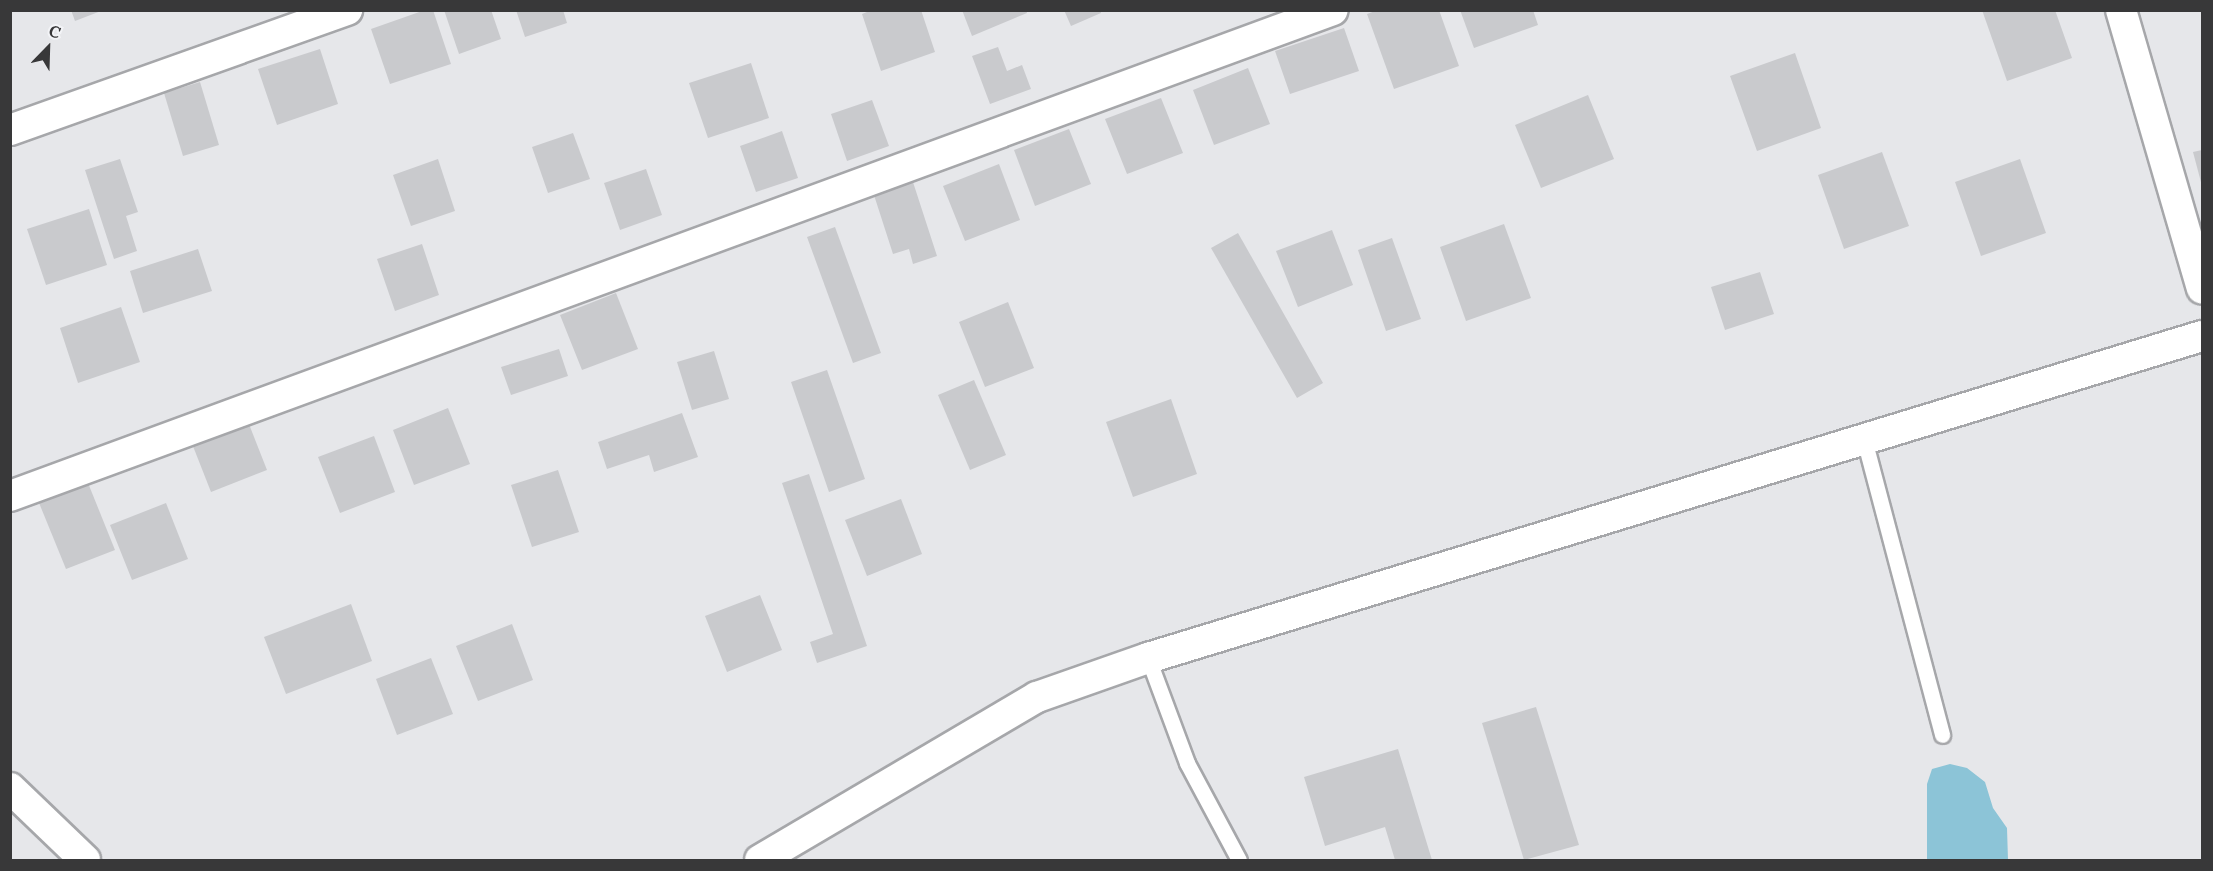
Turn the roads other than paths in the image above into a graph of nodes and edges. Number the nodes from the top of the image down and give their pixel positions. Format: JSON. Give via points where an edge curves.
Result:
{"nodes":[{"id":1,"x":347,"y":10,"type":"edge"},
{"id":2,"x":1333,"y":10,"type":"edge"},
{"id":3,"x":2121,"y":10,"type":"edge"},
{"id":4,"x":10,"y":130,"type":"edge"},
{"id":5,"x":2202,"y":288,"type":"edge"},
{"id":6,"x":2202,"y":336,"type":"edge"},
{"id":7,"x":1864,"y":439,"type":"junction"},
{"id":8,"x":10,"y":496,"type":"edge"},
{"id":9,"x":1148,"y":658,"type":"junction"},
{"id":10,"x":1942,"y":735,"type":"dead end"},
{"id":11,"x":10,"y":788,"type":"edge"},
{"id":12,"x":85,"y":861,"type":"edge"},
{"id":13,"x":760,"y":861,"type":"edge"},
{"id":14,"x":1239,"y":861,"type":"edge"}],
"edges":[{"from":1,"to":4,"type":"street"},
{"from":2,"to":8,"type":"street"},
{"from":3,"to":5,"type":"street"},
{"from":6,"to":7,"type":"street"},
{"from":7,"to":9,"type":"street"},
{"from":7,"to":10,"type":"lane"},
{"from":9,"to":13,"type":"street","via":[[1036,697]]},
{"from":9,"to":14,"type":"lane","via":[[1187,763]]},
{"from":11,"to":12,"type":"street"}]}
